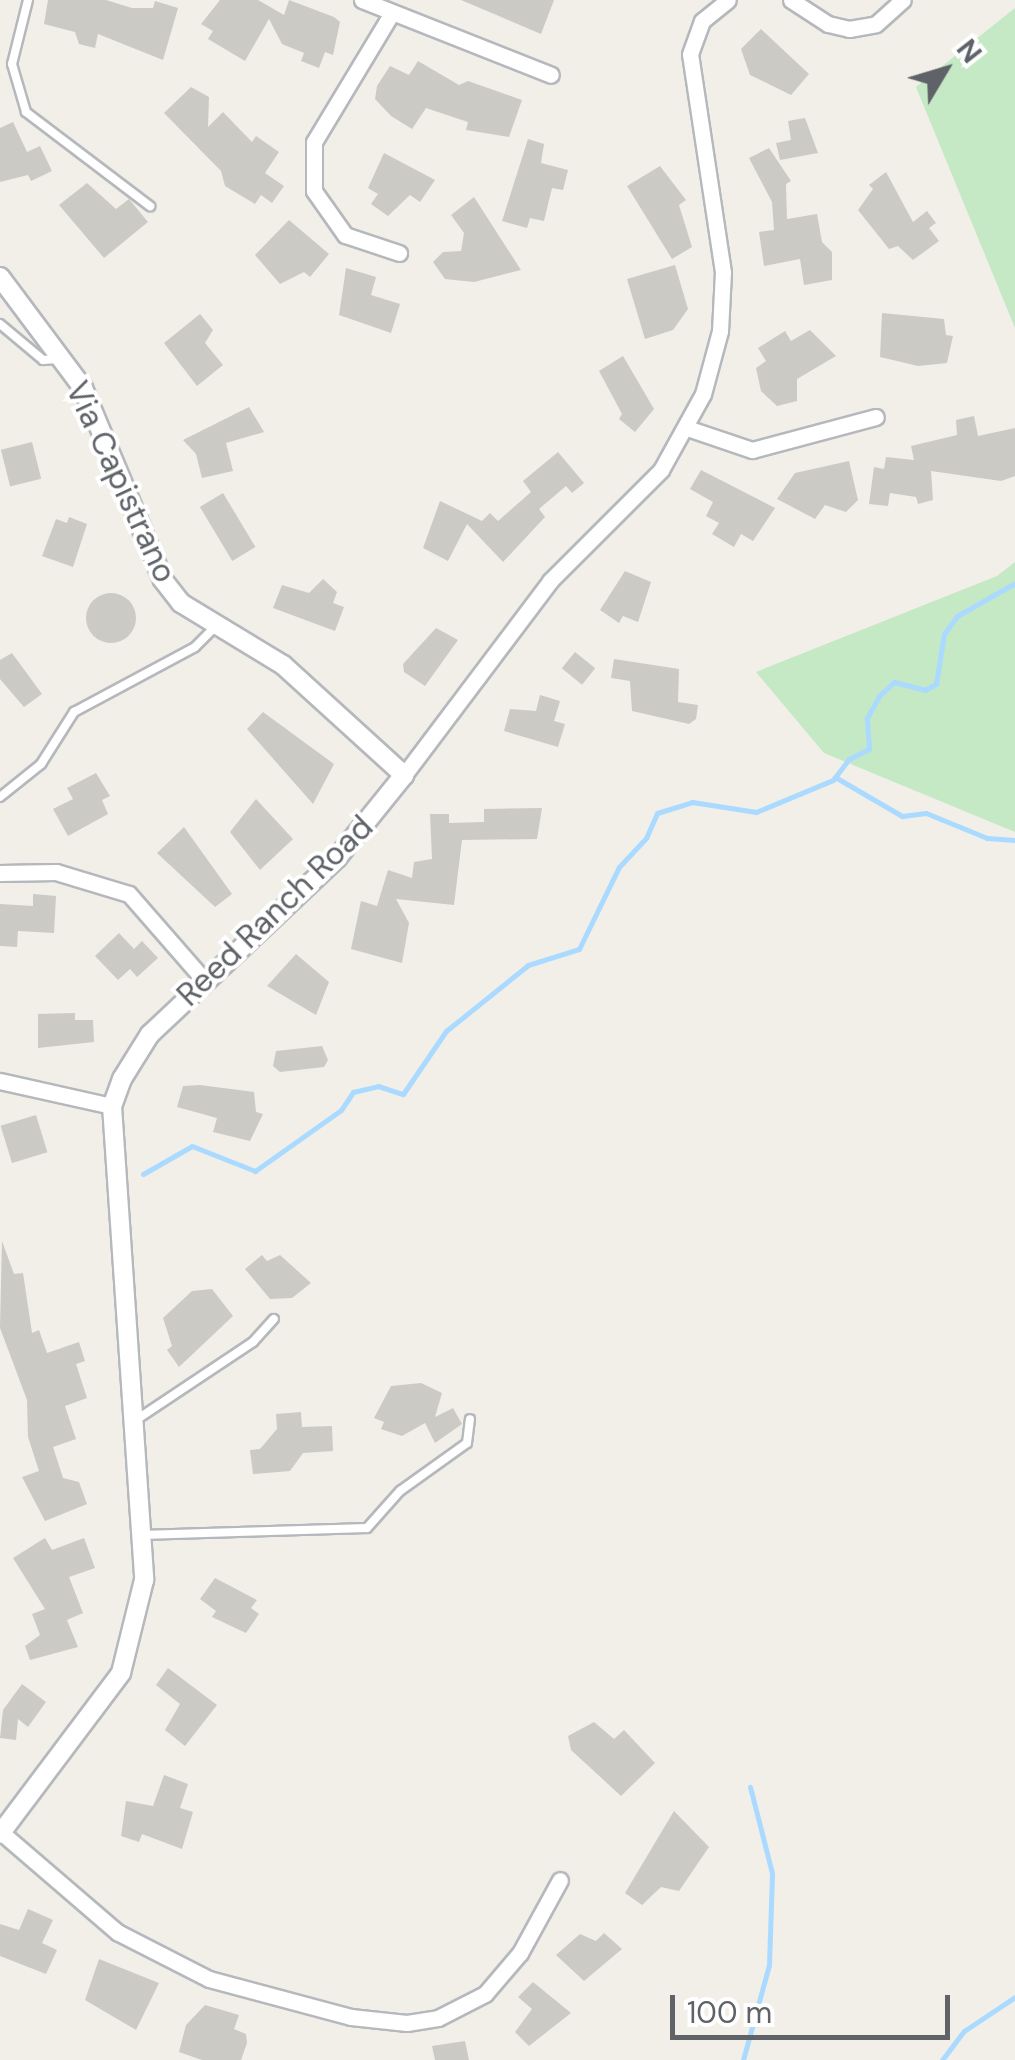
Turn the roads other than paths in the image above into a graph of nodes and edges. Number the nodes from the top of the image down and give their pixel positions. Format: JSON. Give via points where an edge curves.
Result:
{"nodes":[{"id":1,"x":28,"y":0,"type":"edge"},
{"id":2,"x":362,"y":0,"type":"edge"},
{"id":3,"x":728,"y":0,"type":"edge"},
{"id":4,"x":791,"y":0,"type":"edge"},
{"id":5,"x":903,"y":0,"type":"edge"},
{"id":6,"x":390,"y":16,"type":"junction"},
{"id":7,"x":551,"y":75,"type":"dead end"},
{"id":8,"x":150,"y":206,"type":"dead end"},
{"id":9,"x":399,"y":252,"type":"dead end"},
{"id":10,"x":0,"y":277,"type":"edge"},
{"id":11,"x":0,"y":324,"type":"edge"},
{"id":12,"x":60,"y":358,"type":"junction"},
{"id":13,"x":876,"y":417,"type":"dead end"},
{"id":14,"x":686,"y":428,"type":"junction"},
{"id":15,"x":216,"y":626,"type":"junction"},
{"id":16,"x":404,"y":775,"type":"junction"},
{"id":17,"x":0,"y":797,"type":"edge"},
{"id":18,"x":0,"y":873,"type":"edge"},
{"id":19,"x":204,"y":980,"type":"junction"},
{"id":20,"x":0,"y":1081,"type":"edge"},
{"id":21,"x":112,"y":1106,"type":"junction"},
{"id":22,"x":274,"y":1319,"type":"dead end"},
{"id":23,"x":470,"y":1419,"type":"dead end"},
{"id":24,"x":133,"y":1422,"type":"junction"},
{"id":25,"x":141,"y":1535,"type":"junction"},
{"id":26,"x":1,"y":1833,"type":"edge"},
{"id":27,"x":560,"y":1880,"type":"dead end"}],
"edges":[{"from":1,"to":8,"type":"lane","via":[[12,64],[26,112]]},
{"from":2,"to":6,"type":"street"},
{"from":3,"to":14,"type":"street","name":"Reed Ranch Road","via":[[702,20],[690,54],[724,300],[714,364]]},
{"from":4,"to":5,"type":"street","via":[[828,24],[850,29],[891,16]]},
{"from":6,"to":7,"type":"street"},
{"from":6,"to":9,"type":"street","via":[[314,142],[314,190],[344,234]]},
{"from":10,"to":12,"type":"street","name":"Via Capistrano"},
{"from":11,"to":12,"type":"lane","via":[[43,360]]},
{"from":12,"to":15,"type":"street","name":"Via Capistrano","via":[[82,388],[163,580],[181,603]]},
{"from":13,"to":14,"type":"street","via":[[752,450]]},
{"from":14,"to":16,"type":"street","name":"Reed Ranch Road","via":[[661,470],[518,621]]},
{"from":15,"to":16,"type":"street","name":"Via Capistrano","via":[[282,666]]},
{"from":15,"to":17,"type":"lane","via":[[195,647],[74,712],[40,764]]},
{"from":16,"to":19,"type":"street","name":"Reed Ranch Road","via":[[337,858]]},
{"from":18,"to":19,"type":"street","via":[[56,872],[129,894]]},
{"from":19,"to":21,"type":"street","name":"Reed Ranch Road","via":[[150,1034]]},
{"from":20,"to":21,"type":"street"},
{"from":21,"to":24,"type":"street"},
{"from":22,"to":24,"type":"lane","via":[[252,1342]]},
{"from":23,"to":25,"type":"lane","via":[[467,1443],[400,1491],[366,1528]]},
{"from":24,"to":25,"type":"street"},
{"from":25,"to":26,"type":"street","via":[[144,1580],[121,1673]]},
{"from":26,"to":27,"type":"street","via":[[117,1932],[209,1979],[314,2008],[406,2023],[438,2018],[485,1994],[520,1953]]}]}
